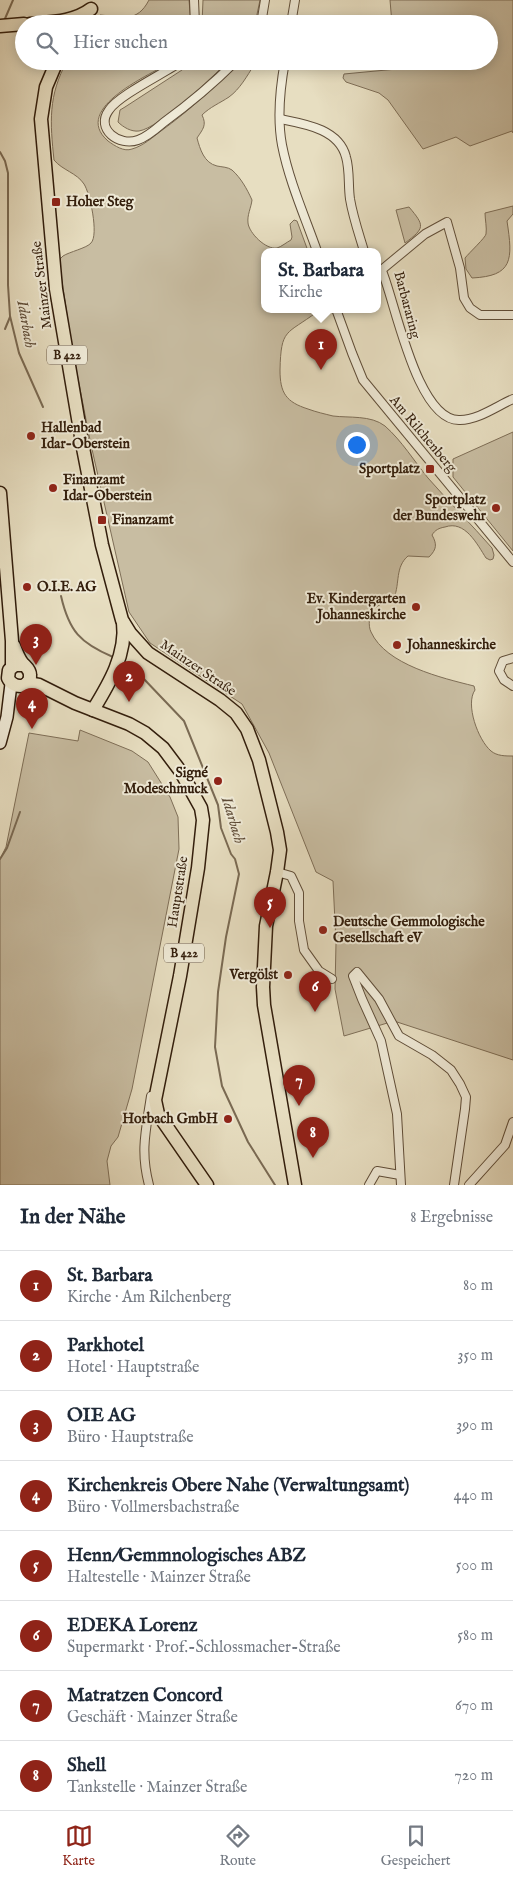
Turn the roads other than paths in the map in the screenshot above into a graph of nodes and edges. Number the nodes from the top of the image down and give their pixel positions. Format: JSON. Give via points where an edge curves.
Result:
{"nodes":[{"id":1,"x":194,"y":0,"type":"edge"},
{"id":2,"x":265,"y":0,"type":"edge"},
{"id":3,"x":296,"y":0,"type":"edge"},
{"id":4,"x":93,"y":4,"type":"edge"},
{"id":5,"x":80,"y":15,"type":"edge"},
{"id":6,"x":87,"y":15,"type":"edge"},
{"id":7,"x":195,"y":15,"type":"edge"},
{"id":8,"x":262,"y":15,"type":"edge"},
{"id":9,"x":293,"y":15,"type":"edge"},
{"id":10,"x":15,"y":25,"type":"edge"},
{"id":11,"x":0,"y":26,"type":"edge"},
{"id":12,"x":53,"y":70,"type":"edge"},
{"id":13,"x":168,"y":70,"type":"edge"},
{"id":14,"x":226,"y":70,"type":"edge"},
{"id":15,"x":283,"y":70,"type":"edge"},
{"id":16,"x":280,"y":119,"type":"junction"},
{"id":17,"x":316,"y":248,"type":"edge"},
{"id":18,"x":363,"y":248,"type":"edge"},
{"id":19,"x":381,"y":271,"type":"edge"},
{"id":20,"x":381,"y":274,"type":"edge"},
{"id":21,"x":337,"y":313,"type":"edge"},
{"id":22,"x":513,"y":315,"type":"edge"},
{"id":23,"x":513,"y":399,"type":"edge"},
{"id":24,"x":0,"y":493,"type":"edge"},
{"id":25,"x":513,"y":562,"type":"edge"},
{"id":26,"x":122,"y":620,"type":"junction"},
{"id":27,"x":124,"y":644,"type":"junction"},
{"id":28,"x":148,"y":653,"type":"junction"},
{"id":29,"x":513,"y":658,"type":"edge"},
{"id":30,"x":21,"y":676,"type":"junction"},
{"id":31,"x":513,"y":686,"type":"edge"},
{"id":32,"x":93,"y":710,"type":"junction"},
{"id":33,"x":0,"y":743,"type":"edge"},
{"id":34,"x":277,"y":872,"type":"junction"},
{"id":35,"x":332,"y":980,"type":"dead end"},
{"id":36,"x":162,"y":1066,"type":"junction"},
{"id":37,"x":513,"y":1122,"type":"edge"},
{"id":38,"x":400,"y":1175,"type":"junction"},
{"id":39,"x":149,"y":1185,"type":"edge"},
{"id":40,"x":207,"y":1185,"type":"edge"},
{"id":41,"x":295,"y":1185,"type":"edge"},
{"id":42,"x":369,"y":1185,"type":"edge"},
{"id":43,"x":402,"y":1185,"type":"edge"},
{"id":44,"x":454,"y":1185,"type":"edge"},
{"id":45,"x":468,"y":1185,"type":"edge"}],
"edges":[{"from":1,"to":7,"type":"street"},
{"from":2,"to":8,"type":"street"},
{"from":3,"to":9,"type":"street"},
{"from":4,"to":5,"type":"main road"},
{"from":4,"to":6,"type":"main road"},
{"from":10,"to":11,"type":"main road"},
{"from":12,"to":26,"type":"main road","name":"Mainzer Straße","number":"B 422","via":[[46,87],[42,119],[56,289],[97,521]]},
{"from":13,"to":14,"type":"street","via":[[109,110],[105,119],[109,133],[116,139],[124,142],[140,140],[193,101]]},
{"from":15,"to":16,"type":"street"},
{"from":16,"to":17,"type":"street","via":[[287,164]]},
{"from":16,"to":18,"type":"street","via":[[324,132],[335,138],[342,148],[347,158],[352,208]]},
{"from":19,"to":22,"type":"street","name":"Barbararing","via":[[426,234],[447,222],[460,268],[464,298],[470,308],[480,315]]},
{"from":20,"to":23,"type":"street","name":"Barbararing","via":[[415,373],[430,398],[448,417],[466,420]]},
{"from":21,"to":25,"type":"street","name":"Am Rilchenberg","via":[[364,380]]},
{"from":24,"to":30,"type":"main road","name":"Hauptstraße","number":"B 422","via":[[12,641]]},
{"from":26,"to":27,"type":"main road","number":"B 422"},
{"from":26,"to":28,"type":"main road","name":"Mainzer Straße","number":"B 422"},
{"from":27,"to":28,"type":"main road","number":"B 422"},
{"from":27,"to":32,"type":"main road","number":"B 422"},
{"from":28,"to":34,"type":"main road","name":"Mainzer Straße","number":"B 422","via":[[220,700],[242,720],[259,760],[277,832],[280,850]]},
{"from":29,"to":31,"type":"street","via":[[503,661],[499,671]]},
{"from":30,"to":32,"type":"main road","name":"Hauptstraße","number":"B 422","via":[[45,682],[57,693]]},
{"from":30,"to":33,"type":"main road"},
{"from":32,"to":36,"type":"main road","name":"Hauptstraße","number":"B 422","via":[[137,728],[163,748],[189,785],[203,814],[198,868]]},
{"from":34,"to":35,"type":"street","via":[[291,876],[299,893],[298,921],[304,950],[319,971]]},
{"from":34,"to":41,"type":"main road","name":"Mainzer Straße","number":"B 422","via":[[266,926],[264,1005]]},
{"from":36,"to":39,"type":"street","via":[[154,1079],[144,1139],[144,1166]]},
{"from":36,"to":40,"type":"main road","name":"Hauptstraße","number":"B 422","via":[[155,1100],[158,1114]]},
{"from":37,"to":45,"type":"street","via":[[505,1145]]},
{"from":38,"to":42,"type":"street","via":[[377,1171]]},
{"from":38,"to":43,"type":"street"},
{"from":38,"to":44,"type":"street","via":[[397,1114],[381,1041],[353,976],[357,972],[379,999],[399,1036],[450,1070],[466,1097]]}]}
